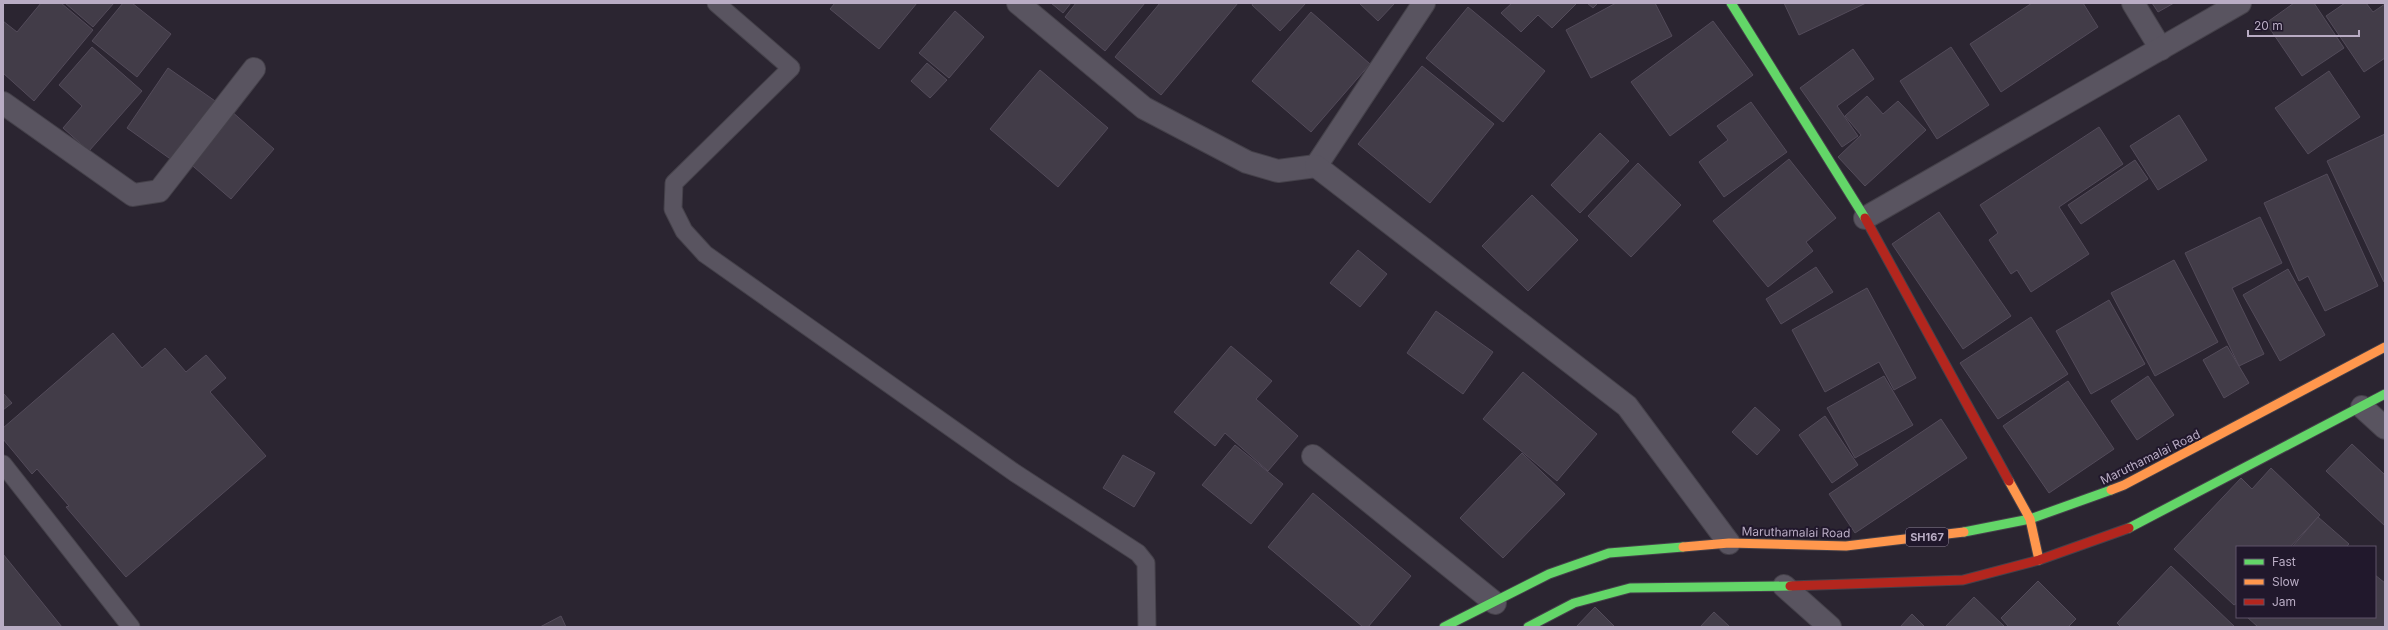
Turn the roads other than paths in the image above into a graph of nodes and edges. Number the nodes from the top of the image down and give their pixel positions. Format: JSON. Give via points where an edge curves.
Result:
{"nodes":[{"id":1,"x":716,"y":3,"type":"edge"},
{"id":2,"x":1018,"y":3,"type":"edge"},
{"id":3,"x":1424,"y":3,"type":"edge"},
{"id":4,"x":1731,"y":3,"type":"edge"},
{"id":5,"x":2133,"y":3,"type":"edge"},
{"id":6,"x":2240,"y":3,"type":"edge"},
{"id":7,"x":2160,"y":49,"type":"junction"},
{"id":8,"x":254,"y":69,"type":"dead end"},
{"id":9,"x":3,"y":103,"type":"edge"},
{"id":10,"x":1316,"y":166,"type":"junction"},
{"id":11,"x":1865,"y":218,"type":"junction"},
{"id":12,"x":2385,"y":347,"type":"edge"},
{"id":13,"x":2385,"y":394,"type":"edge"},
{"id":14,"x":2362,"y":407,"type":"junction"},
{"id":15,"x":2385,"y":428,"type":"edge"},
{"id":16,"x":1314,"y":456,"type":"dead end"},
{"id":17,"x":3,"y":464,"type":"edge"},
{"id":18,"x":2030,"y":519,"type":"junction"},
{"id":19,"x":1729,"y":543,"type":"junction"},
{"id":20,"x":2039,"y":560,"type":"junction"},
{"id":21,"x":1784,"y":586,"type":"junction"},
{"id":22,"x":1495,"y":603,"type":"junction"},
{"id":23,"x":131,"y":627,"type":"edge"},
{"id":24,"x":1147,"y":627,"type":"edge"},
{"id":25,"x":1444,"y":627,"type":"edge"},
{"id":26,"x":1528,"y":627,"type":"edge"},
{"id":27,"x":1830,"y":627,"type":"edge"}],
"edges":[{"from":1,"to":24,"type":"lane","via":[[791,68],[674,184],[673,209],[684,231],[712,259],[1015,473],[1138,553],[1146,563]]},
{"from":2,"to":10,"type":"street","via":[[1144,108],[1247,162],[1278,171]]},
{"from":3,"to":10,"type":"street"},
{"from":4,"to":11,"type":"main road"},
{"from":5,"to":7,"type":"street"},
{"from":6,"to":7,"type":"street"},
{"from":7,"to":11,"type":"street"},
{"from":8,"to":9,"type":"street","via":[[159,191],[133,195]]},
{"from":10,"to":19,"type":"street","via":[[1627,406]]},
{"from":11,"to":18,"type":"main road"},
{"from":12,"to":18,"type":"main road","name":"Maruthamalai Road","number":"SH167","via":[[2124,485]]},
{"from":13,"to":14,"type":"main road"},
{"from":14,"to":15,"type":"street"},
{"from":14,"to":20,"type":"main road","via":[[2131,528]]},
{"from":16,"to":22,"type":"street"},
{"from":17,"to":23,"type":"lane"},
{"from":18,"to":19,"type":"main road","name":"Maruthamalai Road","number":"SH167","via":[[1956,533],[1846,546]]},
{"from":18,"to":20,"type":"main road"},
{"from":19,"to":22,"type":"main road","name":"Maruthamalai Road","number":"SH167","via":[[1609,552],[1549,574]]},
{"from":20,"to":21,"type":"main road","via":[[1963,580]]},
{"from":21,"to":26,"type":"main road","via":[[1630,588],[1574,603]]},
{"from":21,"to":27,"type":"street"},
{"from":22,"to":25,"type":"main road","name":"Maruthamalai Road","number":"SH167"}]}
